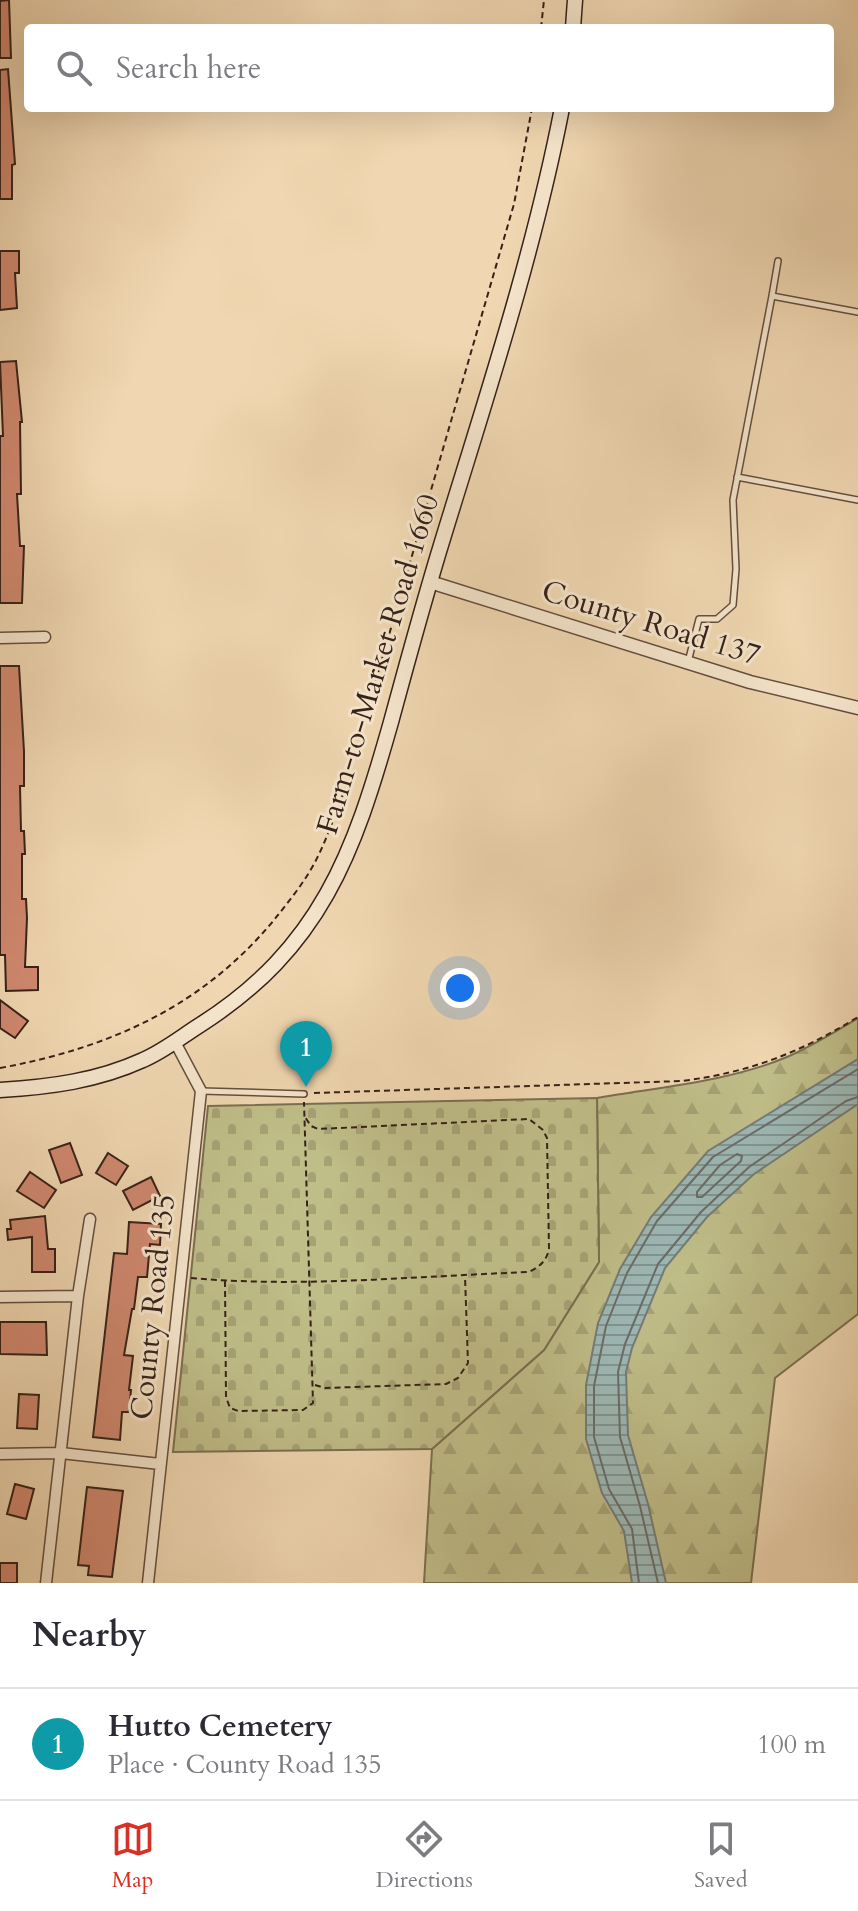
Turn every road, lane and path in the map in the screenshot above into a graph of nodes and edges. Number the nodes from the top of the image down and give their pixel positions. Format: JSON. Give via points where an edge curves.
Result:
{"nodes":[{"id":1,"x":544,"y":0,"type":"edge"},
{"id":2,"x":575,"y":0,"type":"edge"},
{"id":3,"x":541,"y":24,"type":"edge"},
{"id":4,"x":573,"y":24,"type":"edge"},
{"id":5,"x":531,"y":112,"type":"edge"},
{"id":6,"x":561,"y":112,"type":"edge"},
{"id":7,"x":778,"y":261,"type":"dead end"},
{"id":8,"x":772,"y":296,"type":"junction"},
{"id":9,"x":858,"y":312,"type":"edge"},
{"id":10,"x":737,"y":477,"type":"junction"},
{"id":11,"x":858,"y":500,"type":"edge"},
{"id":12,"x":430,"y":582,"type":"junction"},
{"id":13,"x":45,"y":637,"type":"dead end"},
{"id":14,"x":0,"y":638,"type":"edge"},
{"id":15,"x":688,"y":663,"type":"junction"},
{"id":16,"x":858,"y":708,"type":"edge"},
{"id":17,"x":858,"y":1017,"type":"edge"},
{"id":18,"x":175,"y":1042,"type":"junction"},
{"id":19,"x":0,"y":1068,"type":"edge"},
{"id":20,"x":0,"y":1090,"type":"edge"},
{"id":21,"x":201,"y":1091,"type":"junction"},
{"id":22,"x":304,"y":1094,"type":"junction"},
{"id":23,"x":305,"y":1116,"type":"junction"},
{"id":24,"x":90,"y":1219,"type":"dead end"},
{"id":25,"x":465,"y":1274,"type":"junction"},
{"id":26,"x":180,"y":1277,"type":"junction"},
{"id":27,"x":309,"y":1280,"type":"junction"},
{"id":28,"x":225,"y":1281,"type":"junction"},
{"id":29,"x":78,"y":1296,"type":"junction"},
{"id":30,"x":0,"y":1297,"type":"edge"},
{"id":31,"x":314,"y":1385,"type":"junction"},
{"id":32,"x":61,"y":1453,"type":"junction"},
{"id":33,"x":0,"y":1454,"type":"edge"},
{"id":34,"x":160,"y":1464,"type":"junction"},
{"id":35,"x":46,"y":1583,"type":"edge"},
{"id":36,"x":148,"y":1583,"type":"edge"}],
"edges":[{"from":1,"to":3,"type":"path"},
{"from":2,"to":4,"type":"main road"},
{"from":5,"to":19,"type":"path","via":[[514,204],[342,797],[318,856],[252,946],[217,979],[124,1033]]},
{"from":6,"to":12,"type":"main road","name":"Farm-to-Market Road 1660","via":[[520,287]]},
{"from":7,"to":8,"type":"lane"},
{"from":8,"to":9,"type":"lane"},
{"from":8,"to":10,"type":"lane"},
{"from":10,"to":11,"type":"lane"},
{"from":10,"to":15,"type":"lane","via":[[733,605],[717,619],[699,619]]},
{"from":12,"to":15,"type":"street","name":"County Road 137"},
{"from":12,"to":18,"type":"main road","name":"Farm-to-Market Road 1660","via":[[367,805],[330,890],[270,971],[237,1001]]},
{"from":13,"to":14,"type":"street"},
{"from":15,"to":16,"type":"street","name":"County Road 137"},
{"from":17,"to":22,"type":"path","via":[[788,1055],[718,1076]]},
{"from":18,"to":20,"type":"main road","name":"Farm-to-Market Road 1660","via":[[144,1059],[72,1083]]},
{"from":18,"to":21,"type":"street"},
{"from":21,"to":22,"type":"lane"},
{"from":21,"to":26,"type":"street","name":"County Road 135"},
{"from":22,"to":23,"type":"path"},
{"from":23,"to":25,"type":"path","via":[[318,1129],[529,1119],[536,1124],[547,1138],[547,1256],[529,1272]]},
{"from":23,"to":27,"type":"path"},
{"from":24,"to":29,"type":"street"},
{"from":25,"to":27,"type":"path"},
{"from":25,"to":31,"type":"path","via":[[468,1363],[458,1378],[446,1384]]},
{"from":26,"to":28,"type":"path"},
{"from":26,"to":34,"type":"street","name":"County Road 135"},
{"from":27,"to":28,"type":"path"},
{"from":27,"to":31,"type":"path"},
{"from":28,"to":31,"type":"path","via":[[230,1408],[303,1410],[313,1403]]},
{"from":29,"to":30,"type":"street"},
{"from":29,"to":32,"type":"street"},
{"from":32,"to":33,"type":"street"},
{"from":32,"to":34,"type":"street"},
{"from":32,"to":35,"type":"street"},
{"from":34,"to":36,"type":"street","name":"County Road 135"}]}
